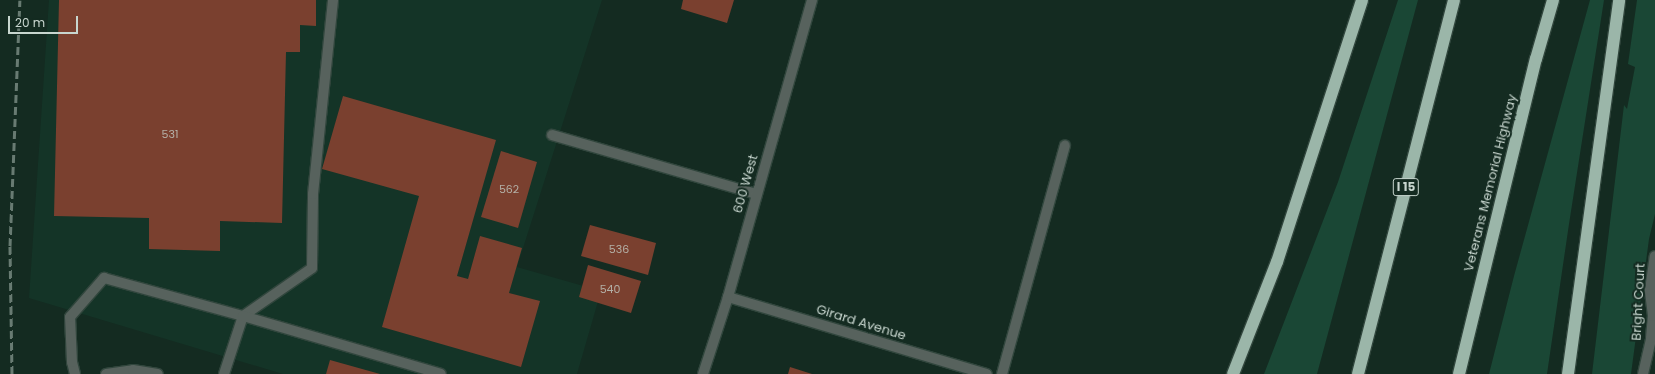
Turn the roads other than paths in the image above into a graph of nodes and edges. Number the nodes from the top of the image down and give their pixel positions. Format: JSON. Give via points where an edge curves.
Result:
{"nodes":[{"id":1,"x":333,"y":0,"type":"edge"},
{"id":2,"x":812,"y":0,"type":"edge"},
{"id":3,"x":1362,"y":0,"type":"edge"},
{"id":4,"x":1454,"y":0,"type":"edge"},
{"id":5,"x":1553,"y":0,"type":"edge"},
{"id":6,"x":1619,"y":0,"type":"edge"},
{"id":7,"x":552,"y":135,"type":"dead end"},
{"id":8,"x":1065,"y":146,"type":"dead end"},
{"id":9,"x":757,"y":194,"type":"junction"},
{"id":10,"x":1655,"y":256,"type":"edge"},
{"id":11,"x":728,"y":297,"type":"junction"},
{"id":12,"x":242,"y":316,"type":"junction"},
{"id":13,"x":1654,"y":316,"type":"edge"},
{"id":14,"x":1245,"y":346,"type":"junction"},
{"id":15,"x":75,"y":374,"type":"edge"},
{"id":16,"x":106,"y":374,"type":"edge"},
{"id":17,"x":158,"y":374,"type":"edge"},
{"id":18,"x":224,"y":374,"type":"edge"},
{"id":19,"x":441,"y":374,"type":"edge"},
{"id":20,"x":703,"y":374,"type":"edge"},
{"id":21,"x":986,"y":374,"type":"edge"},
{"id":22,"x":1002,"y":374,"type":"edge"},
{"id":23,"x":1233,"y":374,"type":"edge"},
{"id":24,"x":1238,"y":374,"type":"edge"},
{"id":25,"x":1358,"y":374,"type":"edge"},
{"id":26,"x":1459,"y":374,"type":"edge"},
{"id":27,"x":1568,"y":374,"type":"edge"},
{"id":28,"x":1643,"y":374,"type":"edge"}],
"edges":[{"from":1,"to":12,"type":"street","via":[[313,194],[312,268]]},
{"from":2,"to":9,"type":"street","name":"600 West"},
{"from":3,"to":14,"type":"highway","via":[[1277,262]]},
{"from":4,"to":25,"type":"highway","number":"I 15"},
{"from":5,"to":26,"type":"highway","name":"Veterans Memorial Highway","via":[[1536,59]]},
{"from":6,"to":27,"type":"highway"},
{"from":7,"to":9,"type":"street"},
{"from":8,"to":22,"type":"street"},
{"from":9,"to":11,"type":"street","name":"600 West"},
{"from":10,"to":13,"type":"street","name":"Bright Court","via":[[1650,290]]},
{"from":11,"to":20,"type":"street","name":"600 West"},
{"from":11,"to":21,"type":"street","name":"Girard Avenue"},
{"from":12,"to":15,"type":"street","via":[[104,278],[70,317]]},
{"from":12,"to":18,"type":"street"},
{"from":12,"to":19,"type":"street"},
{"from":13,"to":28,"type":"street","name":"Bright Court"},
{"from":14,"to":23,"type":"highway"},
{"from":14,"to":24,"type":"highway"},
{"from":16,"to":17,"type":"street","via":[[133,370]]}]}
